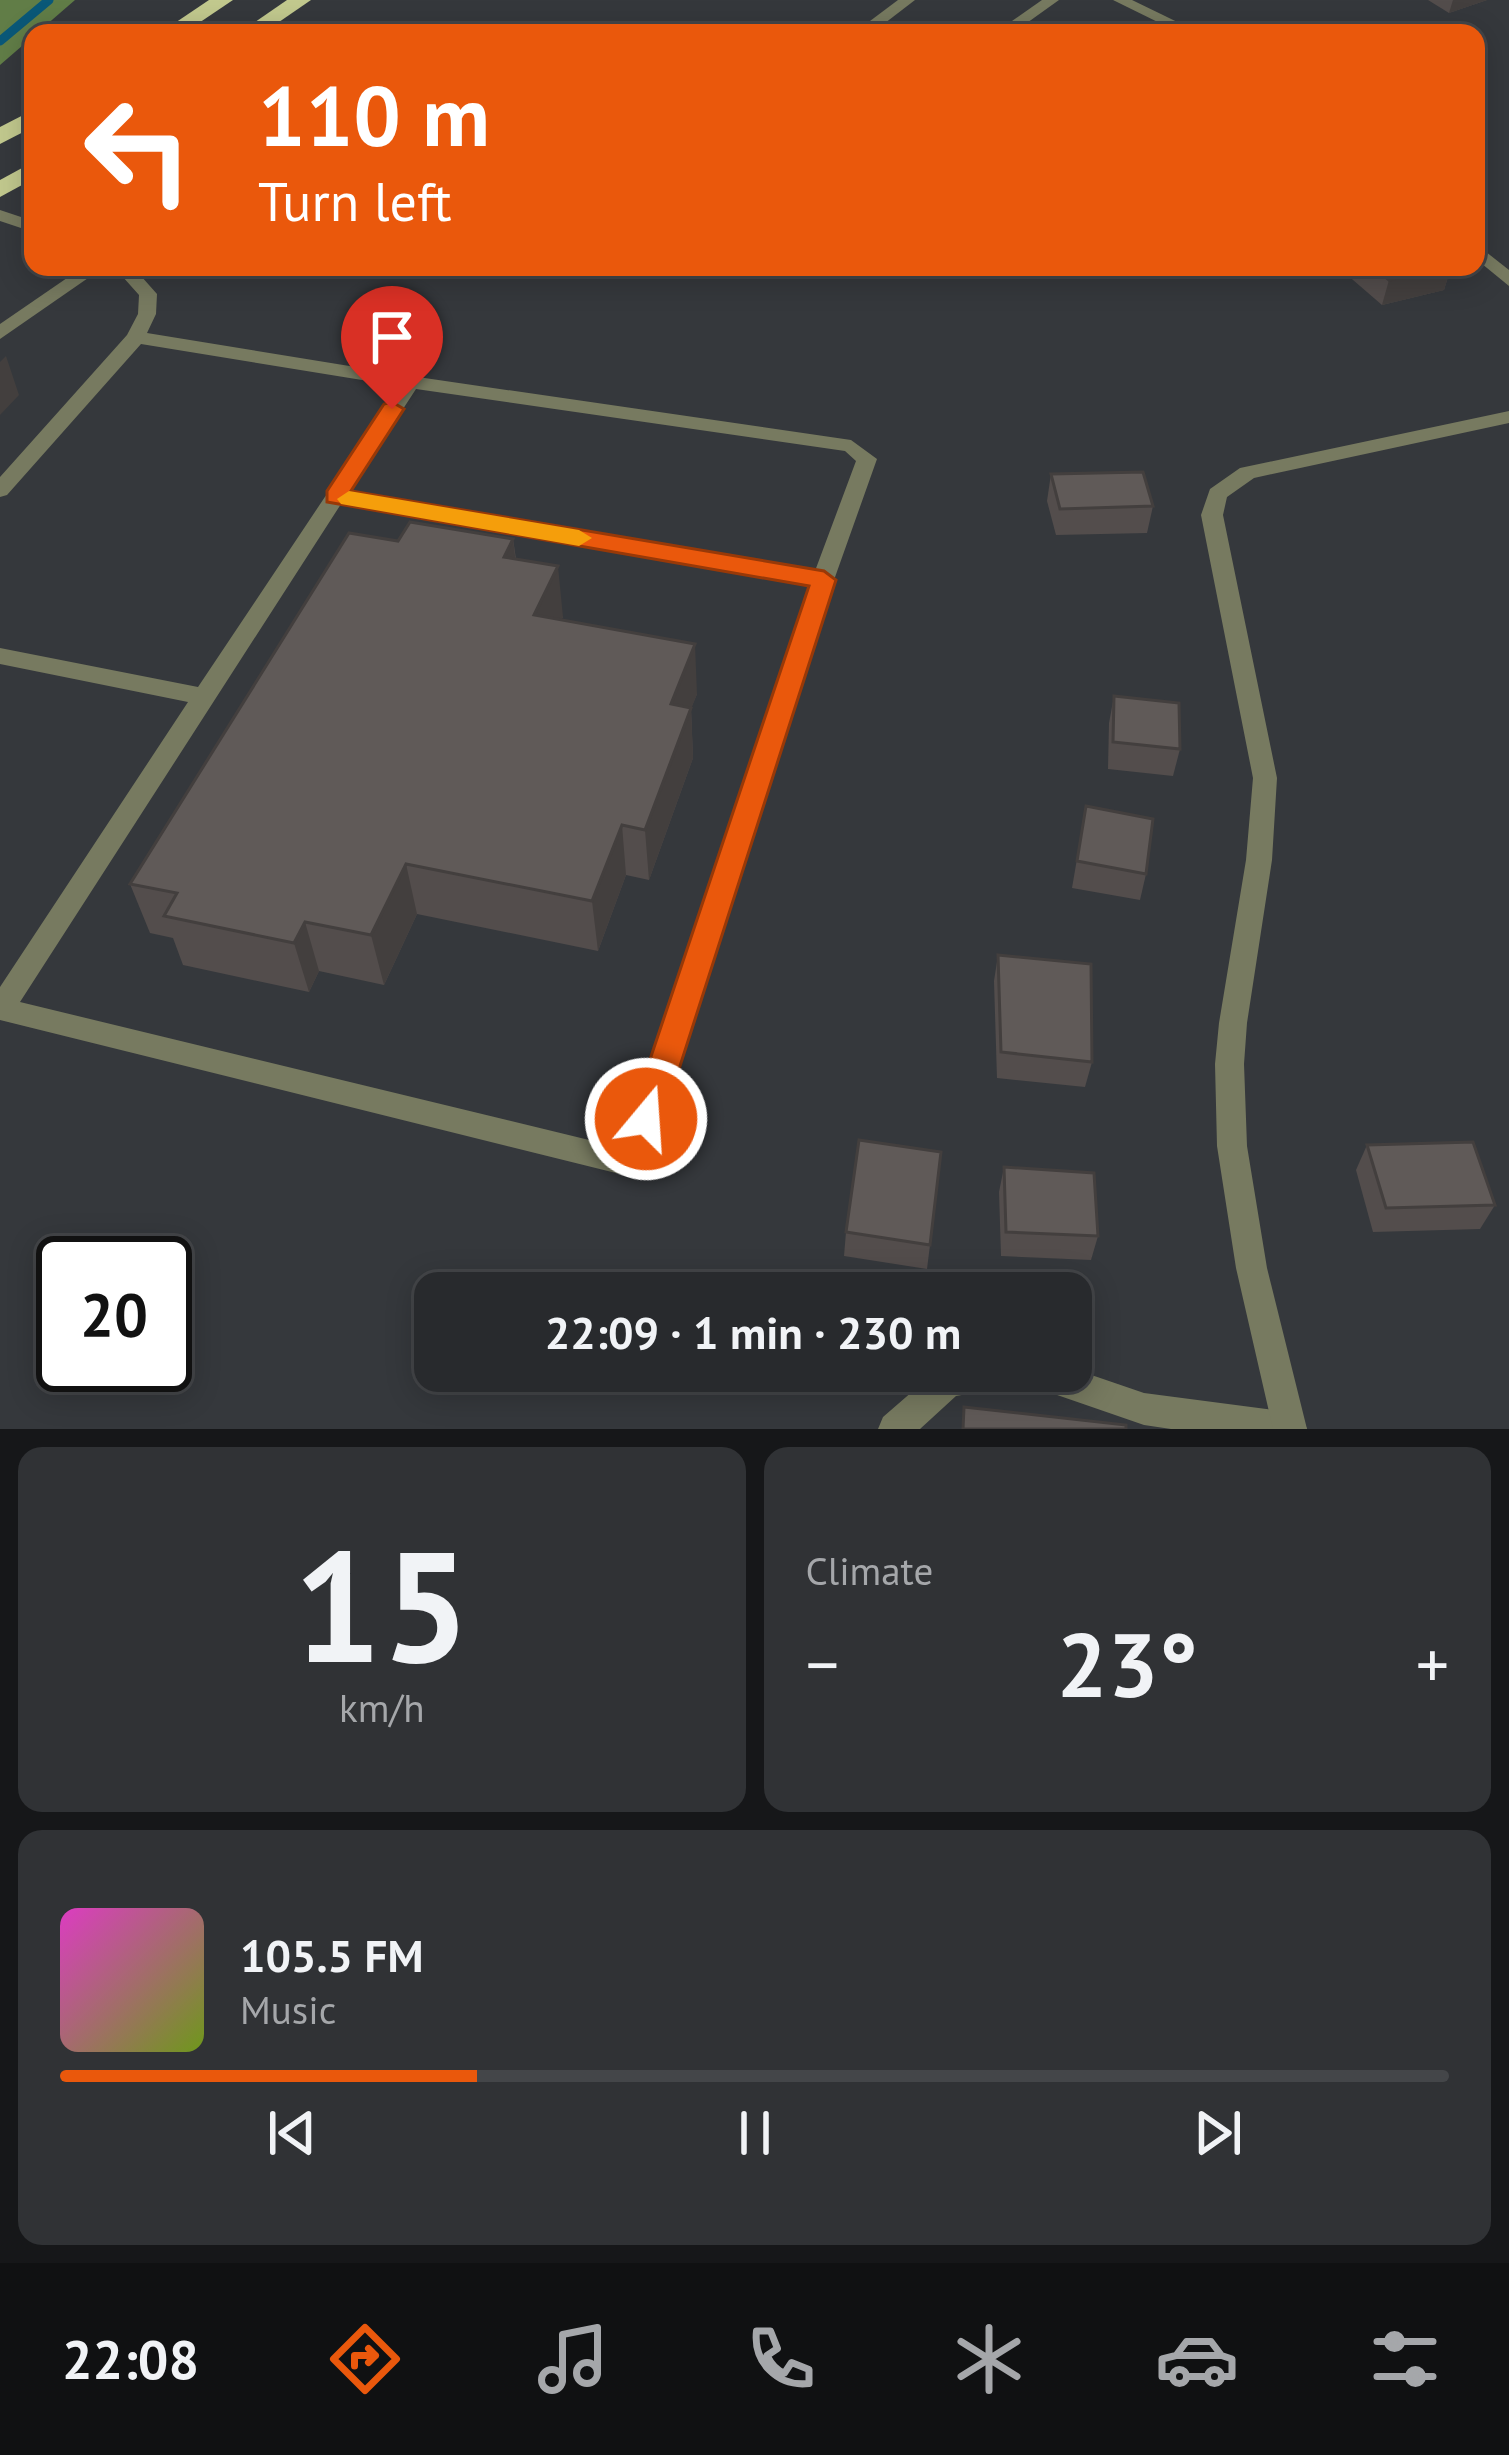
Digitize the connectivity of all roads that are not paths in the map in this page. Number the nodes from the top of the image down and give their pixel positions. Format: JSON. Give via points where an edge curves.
{"nodes":[{"id":1,"x":224,"y":0,"type":"edge"},
{"id":2,"x":301,"y":0,"type":"edge"},
{"id":3,"x":908,"y":0,"type":"edge"},
{"id":4,"x":1052,"y":0,"type":"edge"},
{"id":5,"x":1120,"y":0,"type":"edge"},
{"id":6,"x":185,"y":24,"type":"edge"},
{"id":7,"x":263,"y":24,"type":"edge"},
{"id":8,"x":875,"y":24,"type":"edge"},
{"id":9,"x":1017,"y":24,"type":"edge"},
{"id":10,"x":1172,"y":24,"type":"edge"},
{"id":11,"x":1485,"y":258,"type":"edge"},
{"id":12,"x":82,"y":276,"type":"edge"},
{"id":13,"x":131,"y":276,"type":"edge"},
{"id":14,"x":1509,"y":280,"type":"edge"},
{"id":15,"x":0,"y":313,"type":"edge"},
{"id":16,"x":21,"y":318,"type":"junction"},
{"id":17,"x":0,"y":333,"type":"edge"},
{"id":18,"x":136,"y":338,"type":"junction"},
{"id":19,"x":411,"y":382,"type":"junction"},
{"id":20,"x":1509,"y":417,"type":"edge"},
{"id":21,"x":0,"y":490,"type":"edge"},
{"id":22,"x":335,"y":496,"type":"junction"},
{"id":23,"x":824,"y":580,"type":"junction"},
{"id":24,"x":0,"y":656,"type":"edge"},
{"id":25,"x":205,"y":697,"type":"junction"},
{"id":26,"x":0,"y":1009,"type":"edge"},
{"id":27,"x":1092,"y":1391,"type":"edge"},
{"id":28,"x":937,"y":1392,"type":"edge"},
{"id":29,"x":895,"y":1429,"type":"edge"},
{"id":30,"x":1290,"y":1429,"type":"edge"}],
"edges":[{"from":1,"to":6,"type":"highway"},
{"from":2,"to":7,"type":"highway"},
{"from":3,"to":8,"type":"street"},
{"from":4,"to":9,"type":"street"},
{"from":5,"to":10,"type":"street"},
{"from":11,"to":14,"type":"street"},
{"from":12,"to":16,"type":"street"},
{"from":13,"to":18,"type":"street","via":[[148,294]]},
{"from":15,"to":16,"type":"street"},
{"from":16,"to":17,"type":"street"},
{"from":18,"to":19,"type":"street"},
{"from":18,"to":21,"type":"street"},
{"from":19,"to":22,"type":"street"},
{"from":19,"to":23,"type":"street","via":[[851,446],[867,459]]},
{"from":20,"to":30,"type":"street","via":[[1247,473],[1216,494],[1212,515],[1265,778],[1229,1106],[1252,1270]]},
{"from":22,"to":23,"type":"street"},
{"from":22,"to":25,"type":"street"},
{"from":23,"to":26,"type":"street","via":[[632,1164]]},
{"from":24,"to":25,"type":"street"},
{"from":25,"to":26,"type":"street"},
{"from":27,"to":30,"type":"street","via":[[1144,1409]]},
{"from":28,"to":29,"type":"street"}]}
